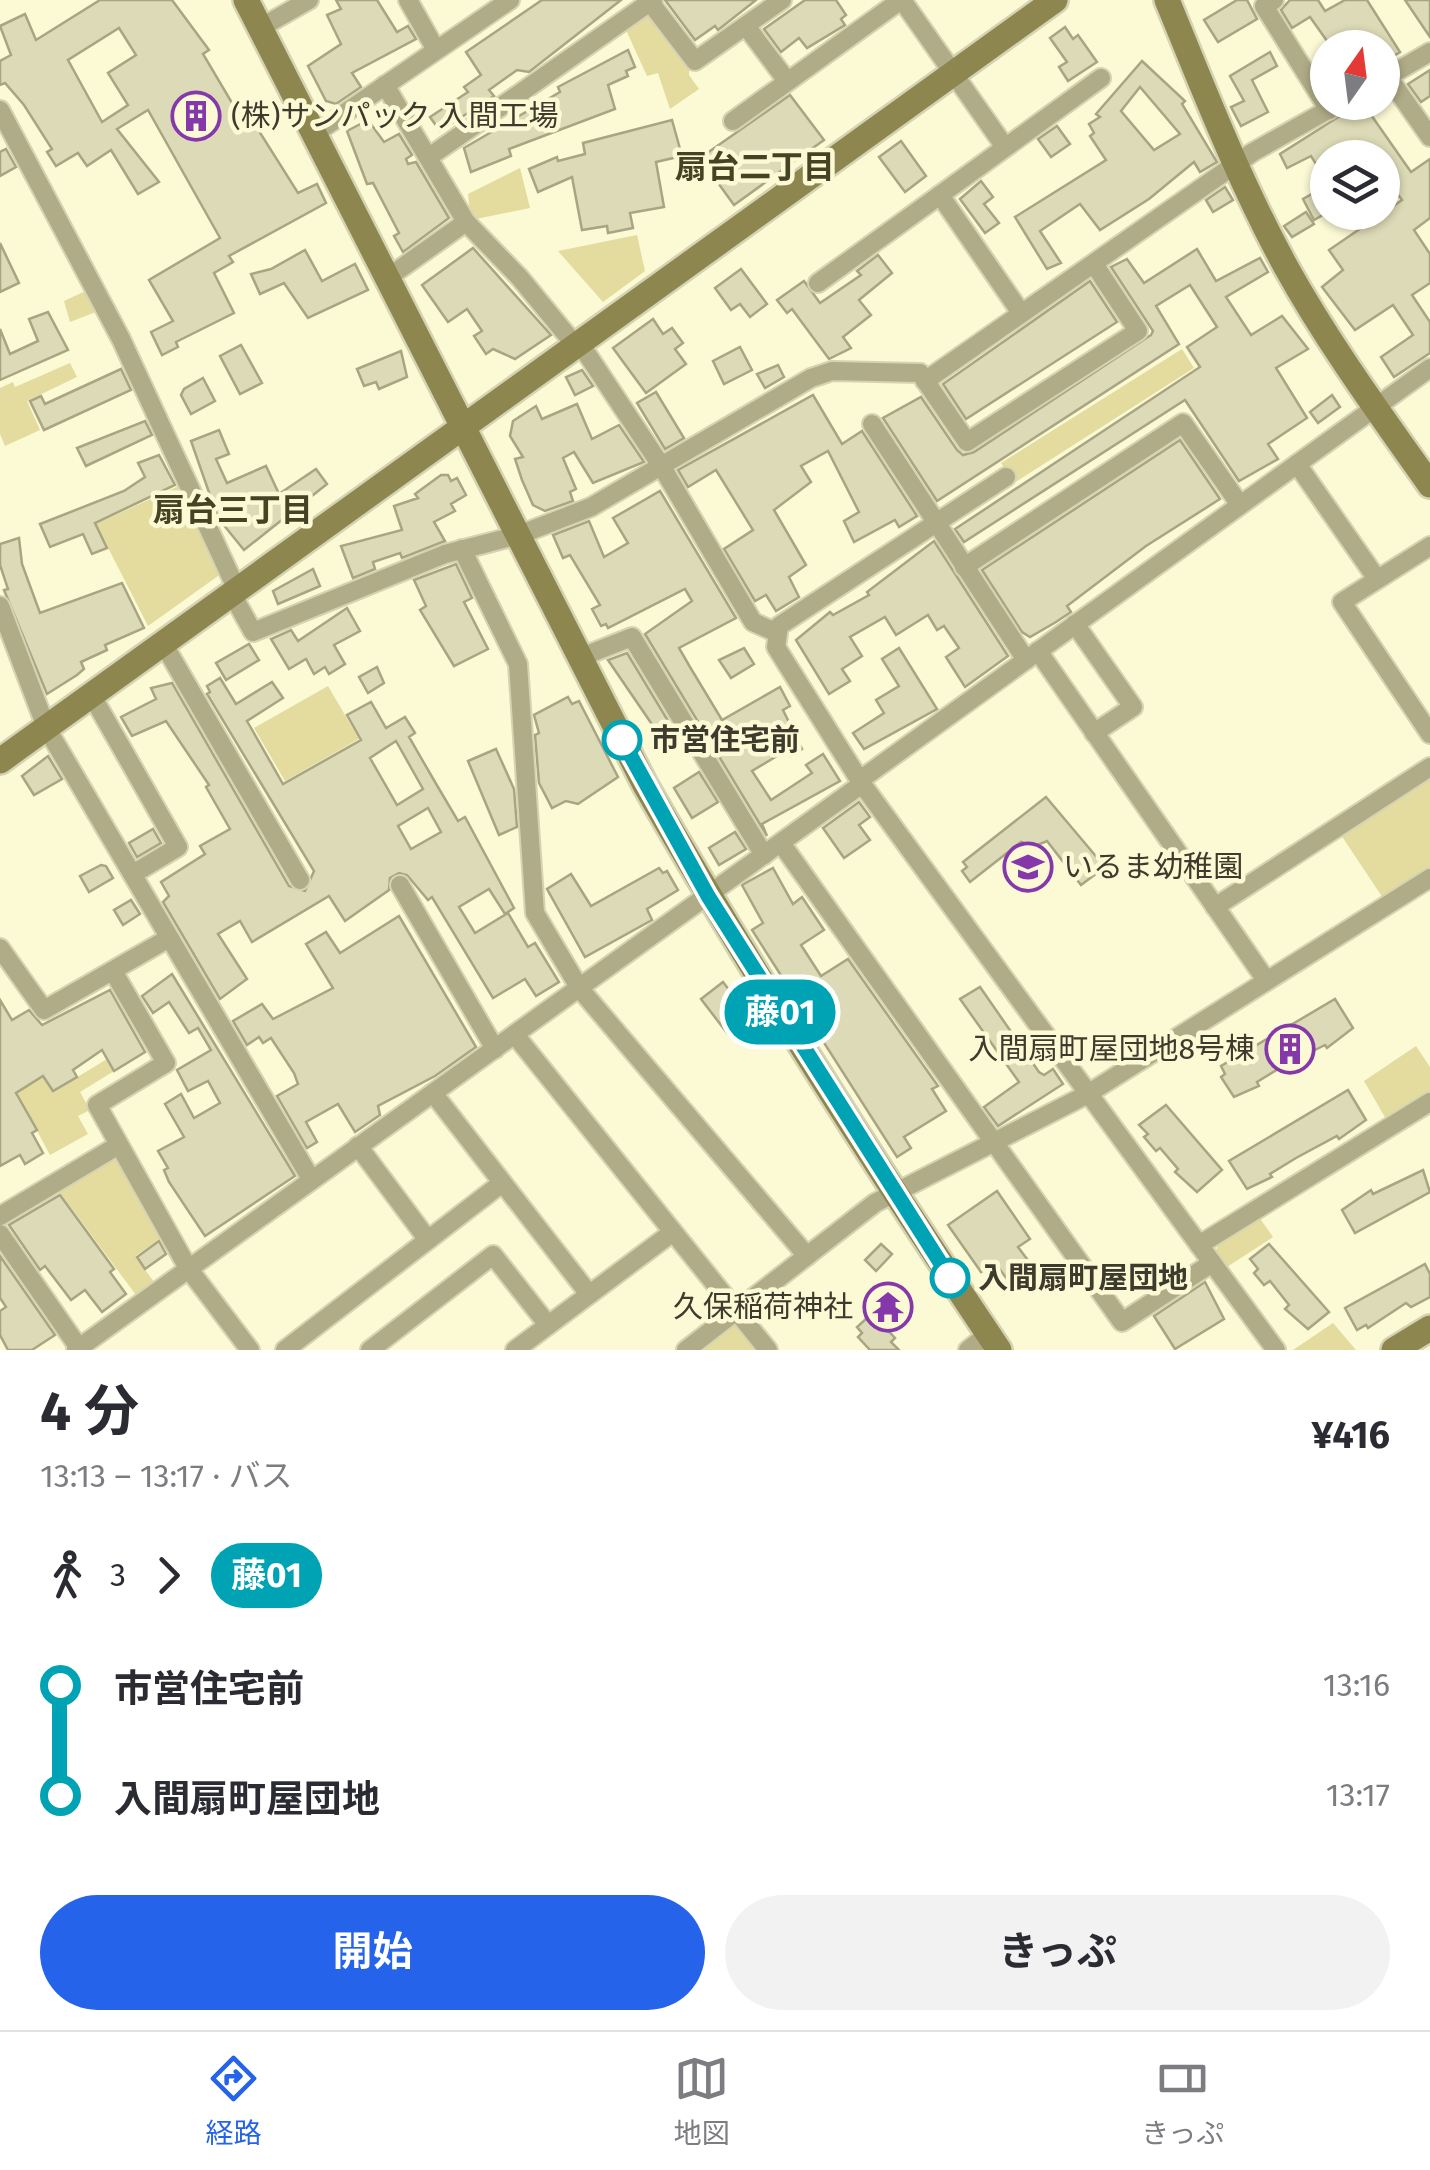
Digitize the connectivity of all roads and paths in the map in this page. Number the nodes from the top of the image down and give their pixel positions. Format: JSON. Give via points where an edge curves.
{"nodes":[{"id":1,"x":246,"y":0,"type":"edge"},
{"id":2,"x":309,"y":0,"type":"edge"},
{"id":3,"x":408,"y":0,"type":"edge"},
{"id":4,"x":510,"y":0,"type":"edge"},
{"id":5,"x":782,"y":0,"type":"edge"},
{"id":6,"x":901,"y":0,"type":"edge"},
{"id":7,"x":1054,"y":0,"type":"edge"},
{"id":8,"x":1166,"y":0,"type":"edge"},
{"id":9,"x":1274,"y":0,"type":"edge"},
{"id":10,"x":651,"y":1,"type":"edge"},
{"id":11,"x":746,"y":26,"type":"junction"},
{"id":12,"x":260,"y":28,"type":"junction"},
{"id":13,"x":436,"y":50,"type":"junction"},
{"id":14,"x":1430,"y":52,"type":"edge"},
{"id":15,"x":1400,"y":69,"type":"edge"},
{"id":16,"x":1310,"y":70,"type":"edge"},
{"id":17,"x":954,"y":74,"type":"junction"},
{"id":18,"x":1101,"y":78,"type":"dead end"},
{"id":19,"x":786,"y":81,"type":"junction"},
{"id":20,"x":385,"y":86,"type":"junction"},
{"id":21,"x":1400,"y":98,"type":"edge"},
{"id":22,"x":0,"y":110,"type":"edge"},
{"id":23,"x":1312,"y":120,"type":"edge"},
{"id":24,"x":733,"y":121,"type":"dead end"},
{"id":25,"x":314,"y":134,"type":"junction"},
{"id":26,"x":1430,"y":137,"type":"edge"},
{"id":27,"x":1005,"y":147,"type":"junction"},
{"id":28,"x":428,"y":157,"type":"junction"},
{"id":29,"x":1236,"y":164,"type":"junction"},
{"id":30,"x":940,"y":195,"type":"junction"},
{"id":31,"x":466,"y":222,"type":"junction"},
{"id":32,"x":1094,"y":264,"type":"junction"},
{"id":33,"x":390,"y":276,"type":"junction"},
{"id":34,"x":818,"y":283,"type":"dead end"},
{"id":35,"x":1021,"y":312,"type":"junction"},
{"id":36,"x":577,"y":344,"type":"junction"},
{"id":37,"x":1430,"y":368,"type":"edge"},
{"id":38,"x":925,"y":380,"type":"junction"},
{"id":39,"x":1375,"y":408,"type":"junction"},
{"id":40,"x":872,"y":424,"type":"dead end"},
{"id":41,"x":464,"y":426,"type":"junction"},
{"id":42,"x":1297,"y":464,"type":"junction"},
{"id":43,"x":662,"y":467,"type":"junction"},
{"id":44,"x":1006,"y":477,"type":"dead end"},
{"id":45,"x":1430,"y":485,"type":"edge"},
{"id":46,"x":1240,"y":505,"type":"junction"},
{"id":47,"x":938,"y":523,"type":"junction"},
{"id":48,"x":519,"y":535,"type":"junction"},
{"id":49,"x":1430,"y":546,"type":"edge"},
{"id":50,"x":462,"y":549,"type":"junction"},
{"id":51,"x":964,"y":567,"type":"junction"},
{"id":52,"x":1377,"y":579,"type":"junction"},
{"id":53,"x":234,"y":592,"type":"junction"},
{"id":54,"x":0,"y":606,"type":"edge"},
{"id":55,"x":1075,"y":624,"type":"junction"},
{"id":56,"x":775,"y":632,"type":"junction"},
{"id":57,"x":163,"y":643,"type":"junction"},
{"id":58,"x":1032,"y":655,"type":"junction"},
{"id":59,"x":580,"y":658,"type":"junction"},
{"id":60,"x":91,"y":694,"type":"junction"},
{"id":61,"x":46,"y":727,"type":"junction"},
{"id":62,"x":1094,"y":733,"type":"junction"},
{"id":63,"x":1430,"y":734,"type":"edge"},
{"id":64,"x":0,"y":761,"type":"edge"},
{"id":65,"x":1430,"y":767,"type":"edge"},
{"id":66,"x":861,"y":782,"type":"junction"},
{"id":67,"x":781,"y":843,"type":"junction"},
{"id":68,"x":764,"y":855,"type":"junction"},
{"id":69,"x":134,"y":874,"type":"junction"},
{"id":70,"x":1430,"y":878,"type":"edge"},
{"id":71,"x":300,"y":880,"type":"dead end"},
{"id":72,"x":400,"y":885,"type":"dead end"},
{"id":73,"x":708,"y":896,"type":"junction"},
{"id":74,"x":1215,"y":907,"type":"junction"},
{"id":75,"x":169,"y":938,"type":"junction"},
{"id":76,"x":0,"y":948,"type":"edge"},
{"id":77,"x":113,"y":970,"type":"junction"},
{"id":78,"x":1266,"y":980,"type":"junction"},
{"id":79,"x":580,"y":989,"type":"junction"},
{"id":80,"x":515,"y":1035,"type":"junction"},
{"id":81,"x":495,"y":1049,"type":"junction"},
{"id":82,"x":432,"y":1093,"type":"junction"},
{"id":83,"x":1086,"y":1095,"type":"junction"},
{"id":84,"x":1430,"y":1102,"type":"edge"},
{"id":85,"x":992,"y":1143,"type":"junction"},
{"id":86,"x":118,"y":1146,"type":"junction"},
{"id":87,"x":358,"y":1146,"type":"junction"},
{"id":88,"x":310,"y":1179,"type":"junction"},
{"id":89,"x":502,"y":1183,"type":"junction"},
{"id":90,"x":893,"y":1194,"type":"junction"},
{"id":91,"x":0,"y":1216,"type":"edge"},
{"id":92,"x":672,"y":1232,"type":"junction"},
{"id":93,"x":0,"y":1234,"type":"edge"},
{"id":94,"x":428,"y":1240,"type":"junction"},
{"id":95,"x":1199,"y":1245,"type":"junction"},
{"id":96,"x":807,"y":1256,"type":"junction"},
{"id":97,"x":1212,"y":1263,"type":"junction"},
{"id":98,"x":188,"y":1268,"type":"junction"},
{"id":99,"x":589,"y":1294,"type":"junction"},
{"id":100,"x":737,"y":1312,"type":"junction"},
{"id":101,"x":548,"y":1325,"type":"junction"},
{"id":102,"x":1430,"y":1328,"type":"edge"},
{"id":103,"x":985,"y":1345,"type":"edge"},
{"id":104,"x":81,"y":1348,"type":"edge"},
{"id":105,"x":250,"y":1350,"type":"edge"},
{"id":106,"x":285,"y":1350,"type":"edge"},
{"id":107,"x":370,"y":1350,"type":"edge"},
{"id":108,"x":514,"y":1350,"type":"edge"},
{"id":109,"x":686,"y":1350,"type":"edge"},
{"id":110,"x":768,"y":1350,"type":"edge"},
{"id":111,"x":1276,"y":1350,"type":"edge"},
{"id":112,"x":1394,"y":1350,"type":"edge"}],
"edges":[{"from":1,"to":12,"type":"street"},
{"from":2,"to":12,"type":"street"},
{"from":3,"to":13,"type":"street"},
{"from":4,"to":13,"type":"street"},
{"from":5,"to":11,"type":"street"},
{"from":6,"to":17,"type":"street"},
{"from":6,"to":19,"type":"street"},
{"from":7,"to":17,"type":"street"},
{"from":8,"to":29,"type":"street"},
{"from":9,"to":16,"type":"street","via":[[1264,6]]},
{"from":10,"to":11,"type":"street","via":[[695,61]]},
{"from":10,"to":28,"type":"street"},
{"from":11,"to":19,"type":"street"},
{"from":12,"to":25,"type":"street"},
{"from":13,"to":20,"type":"street"},
{"from":14,"to":15,"type":"street"},
{"from":17,"to":27,"type":"street"},
{"from":17,"to":36,"type":"street"},
{"from":18,"to":27,"type":"street"},
{"from":19,"to":24,"type":"street"},
{"from":20,"to":25,"type":"street"},
{"from":20,"to":28,"type":"street"},
{"from":21,"to":26,"type":"street"},
{"from":22,"to":53,"type":"street","via":[[121,338]]},
{"from":23,"to":29,"type":"street"},
{"from":25,"to":33,"type":"street"},
{"from":27,"to":30,"type":"street"},
{"from":28,"to":31,"type":"street"},
{"from":29,"to":32,"type":"street"},
{"from":29,"to":39,"type":"street","via":[[1305,300]]},
{"from":30,"to":34,"type":"street"},
{"from":30,"to":35,"type":"street"},
{"from":31,"to":33,"type":"street"},
{"from":31,"to":36,"type":"street"},
{"from":32,"to":35,"type":"street"},
{"from":32,"to":38,"type":"street","via":[[1138,331],[968,442]]},
{"from":33,"to":41,"type":"street"},
{"from":35,"to":38,"type":"street"},
{"from":36,"to":41,"type":"street"},
{"from":36,"to":43,"type":"street"},
{"from":37,"to":39,"type":"street"},
{"from":38,"to":43,"type":"street","via":[[920,373],[832,371]]},
{"from":39,"to":42,"type":"street"},
{"from":39,"to":45,"type":"street"},
{"from":40,"to":47,"type":"street"},
{"from":41,"to":48,"type":"street"},
{"from":41,"to":53,"type":"street"},
{"from":42,"to":46,"type":"street"},
{"from":42,"to":52,"type":"street"},
{"from":43,"to":48,"type":"street","via":[[591,507]]},
{"from":43,"to":56,"type":"street","via":[[753,622]]},
{"from":44,"to":47,"type":"street"},
{"from":46,"to":51,"type":"street","via":[[1183,423]]},
{"from":46,"to":55,"type":"street"},
{"from":47,"to":51,"type":"street"},
{"from":47,"to":56,"type":"street"},
{"from":48,"to":50,"type":"street"},
{"from":48,"to":59,"type":"street"},
{"from":49,"to":52,"type":"street"},
{"from":50,"to":53,"type":"street","via":[[253,632]]},
{"from":50,"to":79,"type":"street","via":[[518,664],[535,913]]},
{"from":51,"to":58,"type":"street"},
{"from":52,"to":63,"type":"street","via":[[1342,602]]},
{"from":53,"to":57,"type":"street"},
{"from":54,"to":61,"type":"street"},
{"from":55,"to":58,"type":"street"},
{"from":55,"to":62,"type":"street","via":[[1133,707]]},
{"from":56,"to":66,"type":"street","via":[[784,662]]},
{"from":57,"to":60,"type":"street"},
{"from":57,"to":71,"type":"street"},
{"from":58,"to":62,"type":"street"},
{"from":58,"to":66,"type":"street"},
{"from":59,"to":68,"type":"street","via":[[632,637]]},
{"from":59,"to":73,"type":"street"},
{"from":60,"to":61,"type":"street"},
{"from":60,"to":69,"type":"street","via":[[178,848]]},
{"from":61,"to":64,"type":"street"},
{"from":61,"to":69,"type":"street"},
{"from":62,"to":74,"type":"street"},
{"from":65,"to":74,"type":"street"},
{"from":66,"to":67,"type":"street"},
{"from":66,"to":83,"type":"street"},
{"from":67,"to":68,"type":"street"},
{"from":67,"to":85,"type":"street"},
{"from":68,"to":73,"type":"street"},
{"from":69,"to":75,"type":"street"},
{"from":70,"to":78,"type":"street"},
{"from":72,"to":81,"type":"street"},
{"from":73,"to":79,"type":"street"},
{"from":73,"to":90,"type":"street"},
{"from":74,"to":78,"type":"street"},
{"from":75,"to":77,"type":"street"},
{"from":75,"to":88,"type":"street"},
{"from":76,"to":77,"type":"street","via":[[44,1010]]},
{"from":77,"to":86,"type":"street","via":[[166,1063],[97,1105]]},
{"from":78,"to":83,"type":"street"},
{"from":79,"to":80,"type":"street"},
{"from":79,"to":96,"type":"street"},
{"from":80,"to":81,"type":"street"},
{"from":80,"to":92,"type":"street"},
{"from":81,"to":82,"type":"street"},
{"from":82,"to":87,"type":"street"},
{"from":82,"to":89,"type":"street"},
{"from":83,"to":85,"type":"street"},
{"from":83,"to":95,"type":"street"},
{"from":84,"to":95,"type":"street"},
{"from":85,"to":90,"type":"street"},
{"from":85,"to":97,"type":"street","via":[[1122,1322]]},
{"from":86,"to":91,"type":"street"},
{"from":86,"to":98,"type":"street"},
{"from":87,"to":88,"type":"street"},
{"from":87,"to":94,"type":"street"},
{"from":88,"to":98,"type":"street"},
{"from":89,"to":94,"type":"street"},
{"from":89,"to":99,"type":"street"},
{"from":90,"to":96,"type":"street"},
{"from":90,"to":103,"type":"street"},
{"from":92,"to":99,"type":"street"},
{"from":92,"to":100,"type":"street"},
{"from":93,"to":104,"type":"street"},
{"from":94,"to":106,"type":"street"},
{"from":95,"to":97,"type":"street"},
{"from":96,"to":100,"type":"street"},
{"from":97,"to":111,"type":"street"},
{"from":98,"to":104,"type":"street"},
{"from":98,"to":105,"type":"street"},
{"from":99,"to":101,"type":"street"},
{"from":100,"to":109,"type":"street"},
{"from":100,"to":110,"type":"street"},
{"from":101,"to":107,"type":"street","via":[[493,1255]]},
{"from":101,"to":108,"type":"street"},
{"from":102,"to":112,"type":"street"}]}
